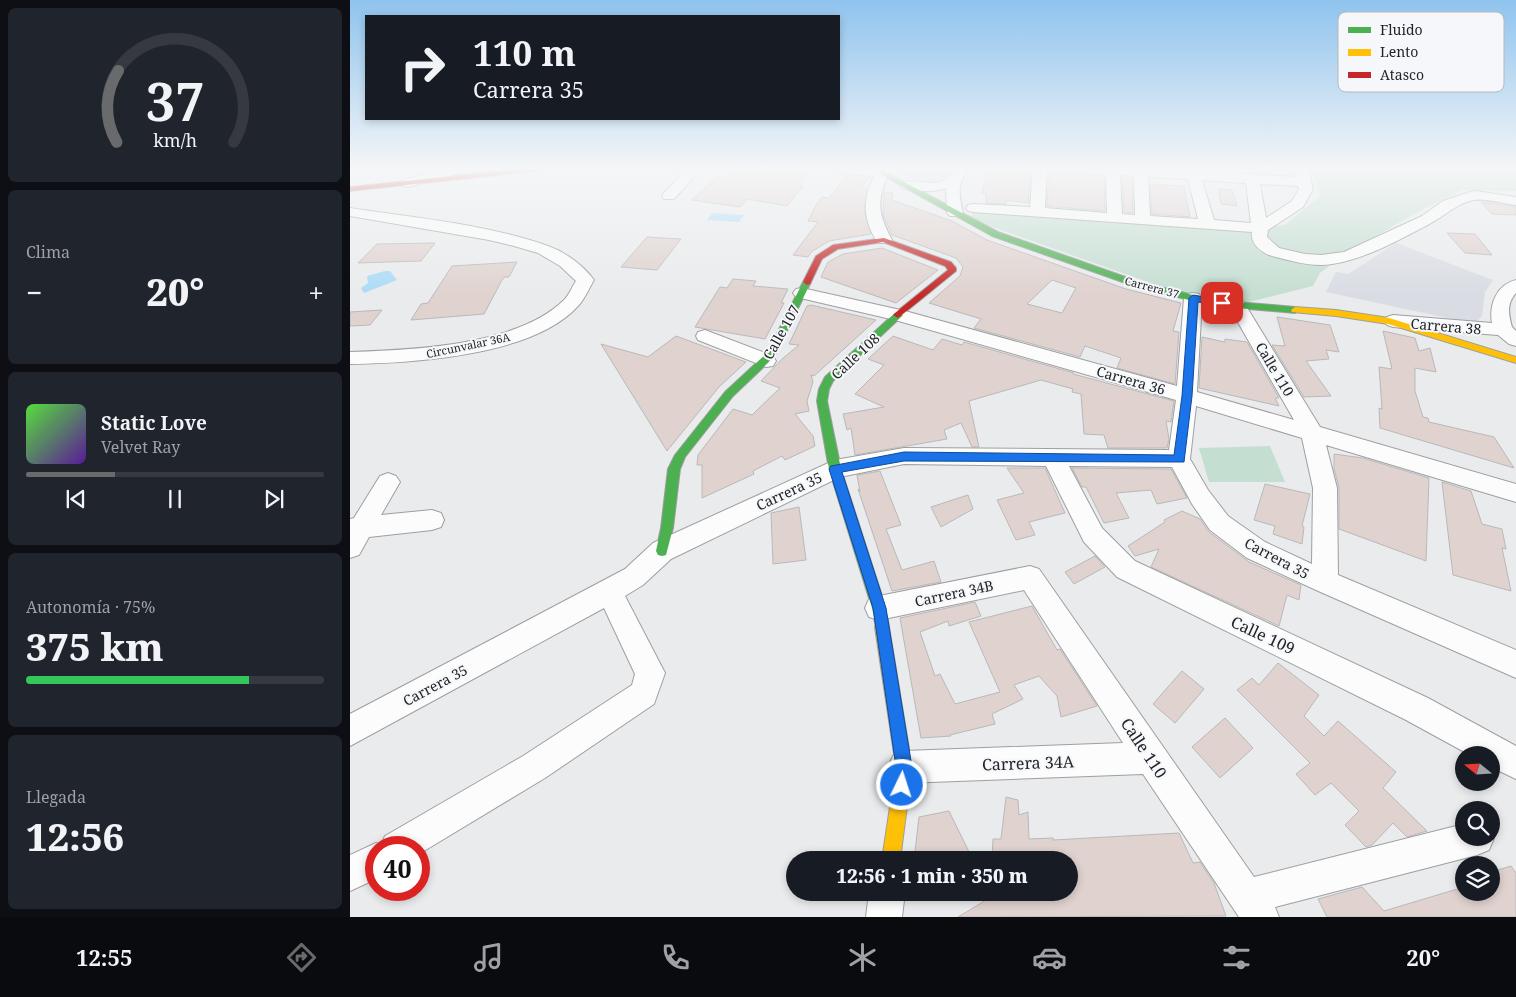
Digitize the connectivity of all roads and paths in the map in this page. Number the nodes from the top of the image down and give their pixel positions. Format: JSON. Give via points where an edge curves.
{"nodes":[{"id":1,"x":871,"y":211,"type":"edge"},
{"id":2,"x":951,"y":211,"type":"edge"},
{"id":3,"x":1018,"y":211,"type":"edge"},
{"id":4,"x":1115,"y":211,"type":"edge"},
{"id":5,"x":1143,"y":211,"type":"edge"},
{"id":6,"x":1204,"y":211,"type":"edge"},
{"id":7,"x":1257,"y":211,"type":"edge"},
{"id":8,"x":1287,"y":211,"type":"edge"},
{"id":9,"x":1438,"y":211,"type":"edge"},
{"id":10,"x":350,"y":212,"type":"edge"},
{"id":11,"x":1037,"y":212,"type":"joint"},
{"id":12,"x":955,"y":213,"type":"joint"},
{"id":13,"x":1115,"y":217,"type":"junction"},
{"id":14,"x":1143,"y":219,"type":"junction"},
{"id":15,"x":1207,"y":224,"type":"junction"},
{"id":16,"x":1260,"y":228,"type":"junction"},
{"id":17,"x":884,"y":240,"type":"junction"},
{"id":18,"x":1516,"y":285,"type":"edge"},
{"id":19,"x":802,"y":293,"type":"junction"},
{"id":20,"x":1193,"y":298,"type":"junction"},
{"id":21,"x":1237,"y":305,"type":"junction"},
{"id":22,"x":899,"y":315,"type":"junction"},
{"id":23,"x":1389,"y":320,"type":"junction"},
{"id":24,"x":1510,"y":335,"type":"edge"},
{"id":25,"x":705,"y":336,"type":"dead end"},
{"id":26,"x":350,"y":358,"type":"edge"},
{"id":27,"x":1516,"y":360,"type":"edge"},
{"id":28,"x":766,"y":361,"type":"junction"},
{"id":29,"x":1187,"y":396,"type":"junction"},
{"id":30,"x":1312,"y":432,"type":"junction"},
{"id":31,"x":1054,"y":459,"type":"junction"},
{"id":32,"x":1180,"y":459,"type":"junction"},
{"id":33,"x":835,"y":469,"type":"junction"},
{"id":34,"x":388,"y":482,"type":"dead end"},
{"id":35,"x":1516,"y":493,"type":"edge"},
{"id":36,"x":432,"y":520,"type":"dead end"},
{"id":37,"x":354,"y":534,"type":"edge"},
{"id":38,"x":662,"y":551,"type":"junction"},
{"id":39,"x":1030,"y":577,"type":"joint"},
{"id":40,"x":1325,"y":582,"type":"junction"},
{"id":41,"x":610,"y":591,"type":"junction"},
{"id":42,"x":879,"y":608,"type":"junction"},
{"id":43,"x":1516,"y":664,"type":"edge"},
{"id":44,"x":350,"y":731,"type":"edge"},
{"id":45,"x":1151,"y":758,"type":"junction"},
{"id":46,"x":1516,"y":764,"type":"edge"},
{"id":47,"x":904,"y":767,"type":"junction"},
{"id":48,"x":417,"y":836,"type":"edge"},
{"id":49,"x":1455,"y":845,"type":"edge"},
{"id":50,"x":892,"y":851,"type":"edge"},
{"id":51,"x":365,"y":866,"type":"edge"},
{"id":52,"x":350,"y":872,"type":"edge"},
{"id":53,"x":886,"y":901,"type":"edge"},
{"id":54,"x":1254,"y":906,"type":"edge"},
{"id":55,"x":884,"y":917,"type":"edge"}],
"edges":[{"from":1,"to":17,"type":"street"},
{"from":2,"to":12,"type":"street","name":"Carrera 37"},
{"from":3,"to":11,"type":"street"},
{"from":4,"to":13,"type":"street"},
{"from":5,"to":14,"type":"street"},
{"from":6,"to":15,"type":"street"},
{"from":7,"to":16,"type":"street"},
{"from":8,"to":16,"type":"street"},
{"from":9,"to":16,"type":"street","via":[[1348,257],[1321,260],[1291,257],[1273,251],[1262,243]]},
{"from":10,"to":26,"type":"street","name":"Circunvalar 36A","via":[[520,243],[544,250],[566,262],[585,280],[581,293],[563,313],[507,338],[438,353]]},
{"from":11,"to":13,"type":"street"},
{"from":12,"to":20,"type":"street","name":"Carrera 37","via":[[1032,249],[1134,283]]},
{"from":13,"to":14,"type":"street"},
{"from":14,"to":15,"type":"street"},
{"from":15,"to":16,"type":"street"},
{"from":17,"to":19,"type":"street","name":"Calle 107","via":[[836,247],[828,252],[819,258]]},
{"from":17,"to":22,"type":"street","name":"Calle 108","via":[[952,268]]},
{"from":18,"to":24,"type":"street","name":"Carrera 38","via":[[1500,299],[1498,312]]},
{"from":19,"to":22,"type":"street","name":"Carrera 36"},
{"from":19,"to":28,"type":"street","name":"Calle 107"},
{"from":20,"to":21,"type":"street","name":"Carrera 37"},
{"from":20,"to":29,"type":"street"},
{"from":21,"to":23,"type":"street","name":"Carrera 37"},
{"from":21,"to":30,"type":"street","name":"Calle 110"},
{"from":22,"to":29,"type":"street","name":"Carrera 36"},
{"from":22,"to":33,"type":"street","name":"Calle 108","via":[[829,379],[824,389],[822,401]]},
{"from":23,"to":24,"type":"street","name":"Carrera 38"},
{"from":23,"to":27,"type":"street","name":"Carrera 37"},
{"from":25,"to":28,"type":"street"},
{"from":28,"to":38,"type":"street","name":"Calle 107","via":[[728,394],[674,469]]},
{"from":29,"to":30,"type":"street","name":"Carrera 36"},
{"from":29,"to":32,"type":"street"},
{"from":30,"to":35,"type":"street","name":"Carrera 36"},
{"from":30,"to":40,"type":"street","name":"Calle 110","via":[[1325,488]]},
{"from":31,"to":32,"type":"street","name":"Carrera 35"},
{"from":31,"to":33,"type":"street","name":"Carrera 35","via":[[904,456]]},
{"from":31,"to":46,"type":"street","name":"Calle 109","via":[[1093,535],[1126,569],[1418,709]]},
{"from":32,"to":40,"type":"street","name":"Carrera 35","via":[[1200,497],[1219,523],[1256,550]]},
{"from":33,"to":38,"type":"street","name":"Carrera 35"},
{"from":33,"to":42,"type":"street","name":"Calle 108"},
{"from":34,"to":37,"type":"street"},
{"from":36,"to":37,"type":"street"},
{"from":38,"to":41,"type":"street","name":"Carrera 35","via":[[634,577]]},
{"from":39,"to":42,"type":"street","name":"Carrera 34B"},
{"from":39,"to":45,"type":"street","name":"Calle 110"},
{"from":40,"to":43,"type":"street","name":"Carrera 35"},
{"from":41,"to":44,"type":"street","name":"Carrera 35"},
{"from":41,"to":48,"type":"street","via":[[650,673],[644,694],[534,767]]},
{"from":42,"to":47,"type":"street","name":"Calle 108"},
{"from":45,"to":47,"type":"street","name":"Carrera 34A"},
{"from":45,"to":54,"type":"street","name":"Calle 110"},
{"from":47,"to":50,"type":"street","name":"Calle 108"},
{"from":49,"to":54,"type":"street"},
{"from":51,"to":52,"type":"street"},
{"from":53,"to":55,"type":"street"}]}
